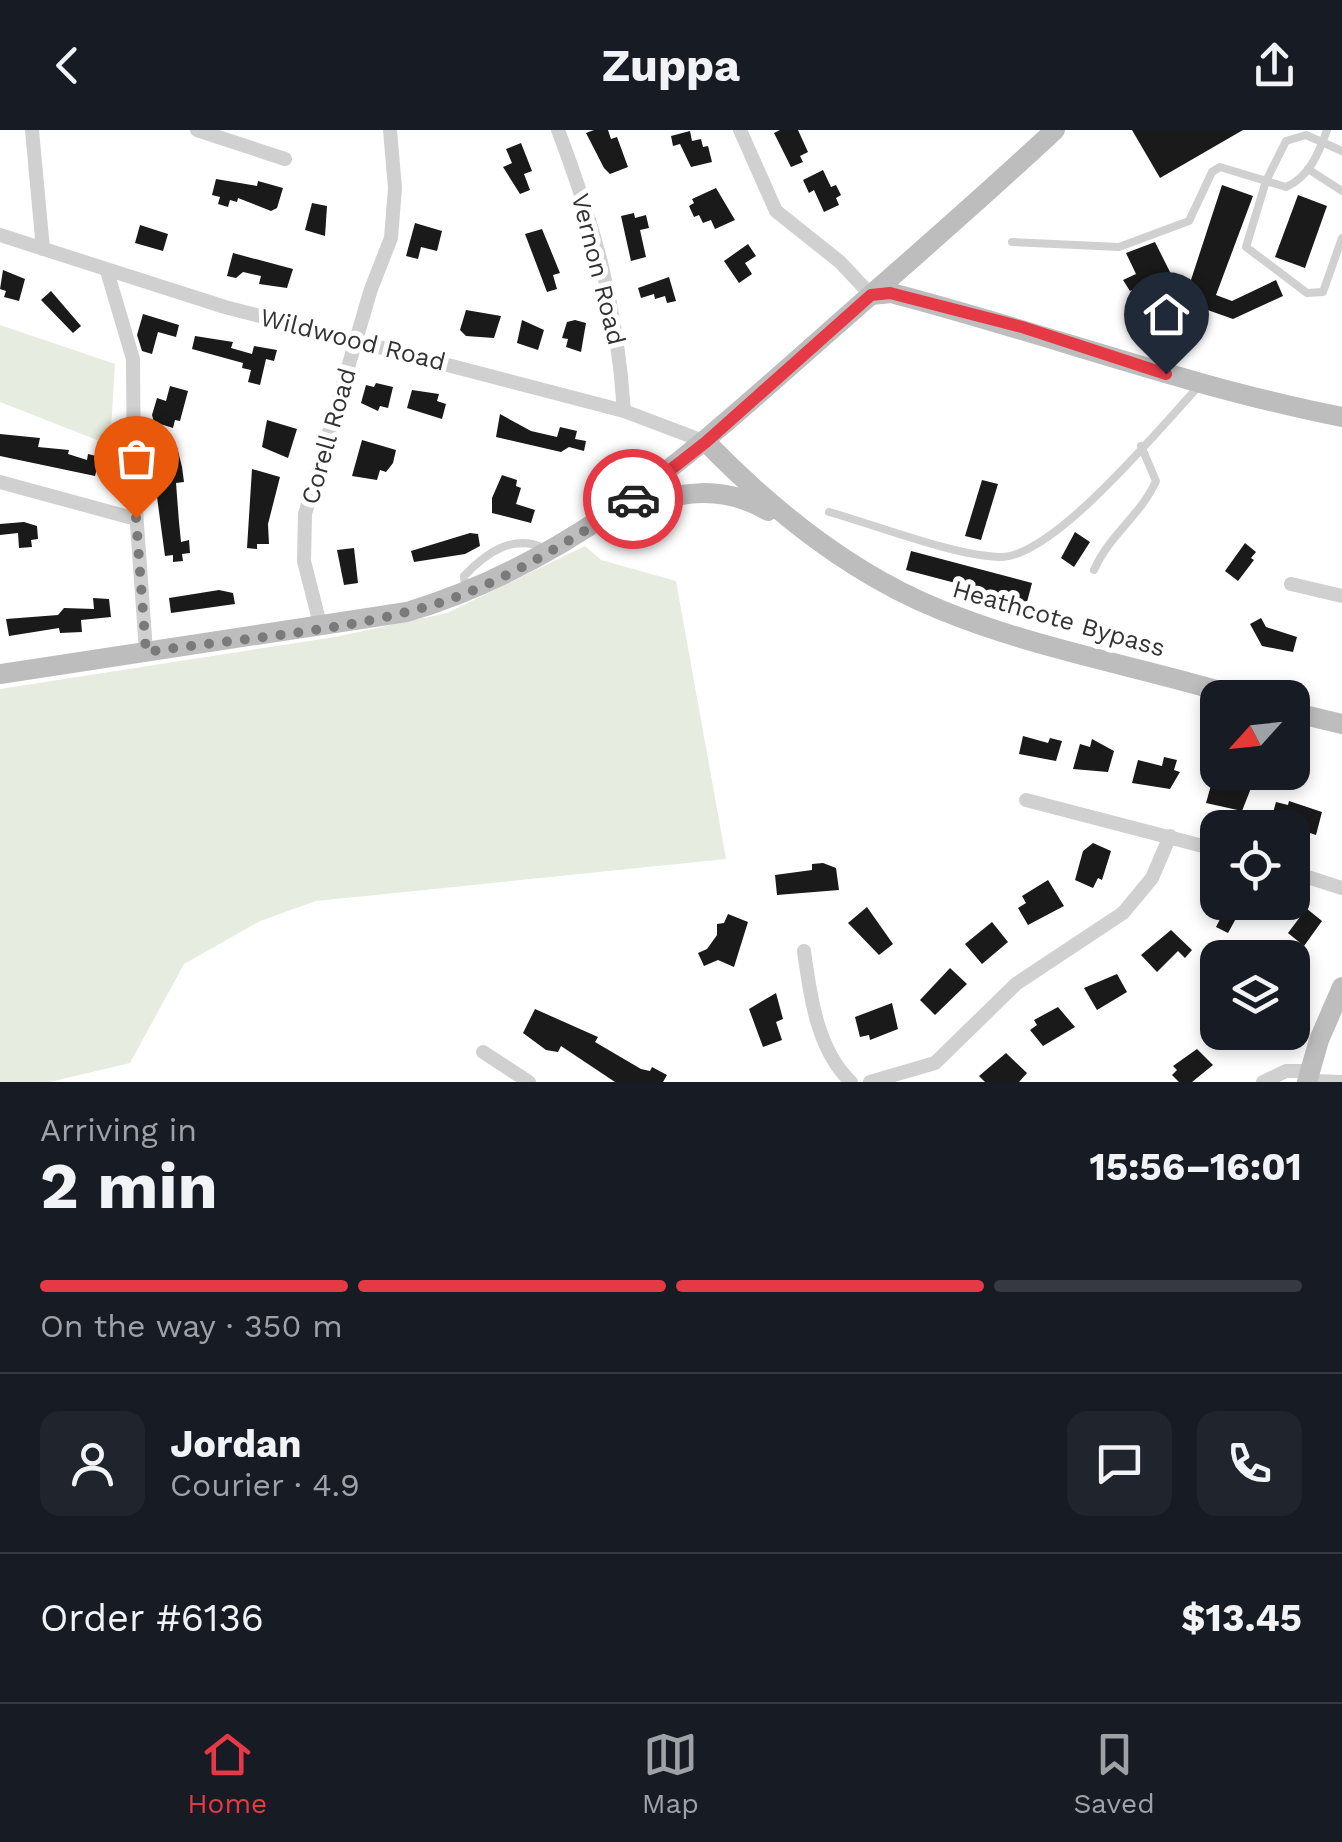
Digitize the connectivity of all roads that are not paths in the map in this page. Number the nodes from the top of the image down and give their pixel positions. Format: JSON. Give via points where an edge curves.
{"nodes":[{"id":1,"x":32,"y":130,"type":"edge"},
{"id":2,"x":197,"y":130,"type":"edge"},
{"id":3,"x":390,"y":130,"type":"edge"},
{"id":4,"x":558,"y":130,"type":"edge"},
{"id":5,"x":740,"y":130,"type":"edge"},
{"id":6,"x":1055,"y":130,"type":"edge"},
{"id":7,"x":1327,"y":130,"type":"edge"},
{"id":8,"x":1307,"y":132,"type":"edge"},
{"id":9,"x":1323,"y":141,"type":"junction"},
{"id":10,"x":1342,"y":152,"type":"edge"},
{"id":11,"x":285,"y":160,"type":"dead end"},
{"id":12,"x":1308,"y":169,"type":"junction"},
{"id":13,"x":1266,"y":181,"type":"junction"},
{"id":14,"x":1342,"y":191,"type":"edge"},
{"id":15,"x":0,"y":235,"type":"edge"},
{"id":16,"x":1342,"y":238,"type":"edge"},
{"id":17,"x":1012,"y":242,"type":"dead end"},
{"id":18,"x":42,"y":249,"type":"junction"},
{"id":19,"x":108,"y":271,"type":"junction"},
{"id":20,"x":871,"y":295,"type":"junction"},
{"id":21,"x":356,"y":338,"type":"junction"},
{"id":22,"x":1200,"y":385,"type":"junction"},
{"id":23,"x":624,"y":411,"type":"junction"},
{"id":24,"x":1342,"y":417,"type":"edge"},
{"id":25,"x":706,"y":442,"type":"junction"},
{"id":26,"x":1141,"y":446,"type":"junction"},
{"id":27,"x":0,"y":482,"type":"edge"},
{"id":28,"x":829,"y":512,"type":"dead end"},
{"id":29,"x":136,"y":518,"type":"junction"},
{"id":30,"x":595,"y":525,"type":"junction"},
{"id":31,"x":816,"y":540,"type":"junction"},
{"id":32,"x":1094,"y":570,"type":"dead end"},
{"id":33,"x":1292,"y":584,"type":"dead end"},
{"id":34,"x":1342,"y":596,"type":"edge"},
{"id":35,"x":321,"y":628,"type":"junction"},
{"id":36,"x":146,"y":652,"type":"junction"},
{"id":37,"x":0,"y":674,"type":"edge"},
{"id":38,"x":1200,"y":686,"type":"edge"},
{"id":39,"x":1310,"y":716,"type":"edge"},
{"id":40,"x":1342,"y":724,"type":"edge"},
{"id":41,"x":1026,"y":800,"type":"dead end"},
{"id":42,"x":1170,"y":836,"type":"junction"},
{"id":43,"x":1200,"y":845,"type":"edge"},
{"id":44,"x":1310,"y":878,"type":"edge"},
{"id":45,"x":1342,"y":888,"type":"edge"},
{"id":46,"x":804,"y":951,"type":"dead end"},
{"id":47,"x":1342,"y":988,"type":"edge"},
{"id":48,"x":483,"y":1052,"type":"dead end"},
{"id":49,"x":1308,"y":1077,"type":"edge"},
{"id":50,"x":1342,"y":1079,"type":"edge"},
{"id":51,"x":530,"y":1082,"type":"edge"},
{"id":52,"x":851,"y":1082,"type":"edge"},
{"id":53,"x":870,"y":1082,"type":"edge"},
{"id":54,"x":1263,"y":1082,"type":"edge"}],
"edges":[{"from":1,"to":18,"type":"street"},
{"from":2,"to":11,"type":"street"},
{"from":3,"to":21,"type":"street","name":"Corell Road","via":[[396,188],[391,238]]},
{"from":4,"to":23,"type":"street","name":"Vernon Road","via":[[618,328]]},
{"from":5,"to":20,"type":"street","via":[[776,211]]},
{"from":6,"to":20,"type":"main road"},
{"from":7,"to":9,"type":"lane"},
{"from":8,"to":9,"type":"lane"},
{"from":8,"to":13,"type":"lane","via":[[1286,141]]},
{"from":9,"to":10,"type":"lane"},
{"from":9,"to":12,"type":"lane"},
{"from":12,"to":13,"type":"lane","via":[[1286,188]]},
{"from":12,"to":14,"type":"lane"},
{"from":13,"to":16,"type":"lane","via":[[1246,247],[1284,277],[1306,293],[1323,292]]},
{"from":13,"to":17,"type":"lane","via":[[1220,167],[1189,221],[1118,247]]},
{"from":15,"to":18,"type":"street","name":"Wildwood Road"},
{"from":18,"to":19,"type":"street","name":"Wildwood Road"},
{"from":19,"to":21,"type":"street","name":"Wildwood Road"},
{"from":19,"to":29,"type":"street","via":[[133,359]]},
{"from":20,"to":22,"type":"main road","via":[[890,293],[1022,327]]},
{"from":20,"to":25,"type":"main road"},
{"from":21,"to":23,"type":"street","name":"Wildwood Road"},
{"from":21,"to":35,"type":"street","name":"Corell Road","via":[[305,514],[304,561]]},
{"from":22,"to":24,"type":"main road"},
{"from":22,"to":26,"type":"lane"},
{"from":23,"to":25,"type":"street","name":"Wildwood Road"},
{"from":25,"to":30,"type":"main road"},
{"from":25,"to":31,"type":"main road"},
{"from":26,"to":28,"type":"lane","via":[[1059,531],[1018,555],[980,554]]},
{"from":26,"to":32,"type":"lane","via":[[1156,480],[1104,546]]},
{"from":27,"to":29,"type":"street"},
{"from":29,"to":36,"type":"street"},
{"from":30,"to":31,"type":"main road","via":[[656,501],[714,491],[742,495]]},
{"from":30,"to":35,"type":"main road","via":[[466,592],[407,612]]},
{"from":31,"to":38,"type":"main road","name":"Heathcote Bypass","via":[[897,590],[979,624]]},
{"from":33,"to":34,"type":"street"},
{"from":35,"to":36,"type":"main road"},
{"from":36,"to":37,"type":"main road"},
{"from":39,"to":40,"type":"main road"},
{"from":41,"to":42,"type":"street"},
{"from":42,"to":43,"type":"street"},
{"from":42,"to":53,"type":"street","via":[[1152,878],[1123,914],[1016,984],[935,1063]]},
{"from":44,"to":45,"type":"street"},
{"from":46,"to":52,"type":"street","via":[[819,1026]]},
{"from":47,"to":49,"type":"main road"},
{"from":48,"to":51,"type":"street"},
{"from":49,"to":50,"type":"lane"},
{"from":49,"to":54,"type":"street","via":[[1286,1071]]}]}
